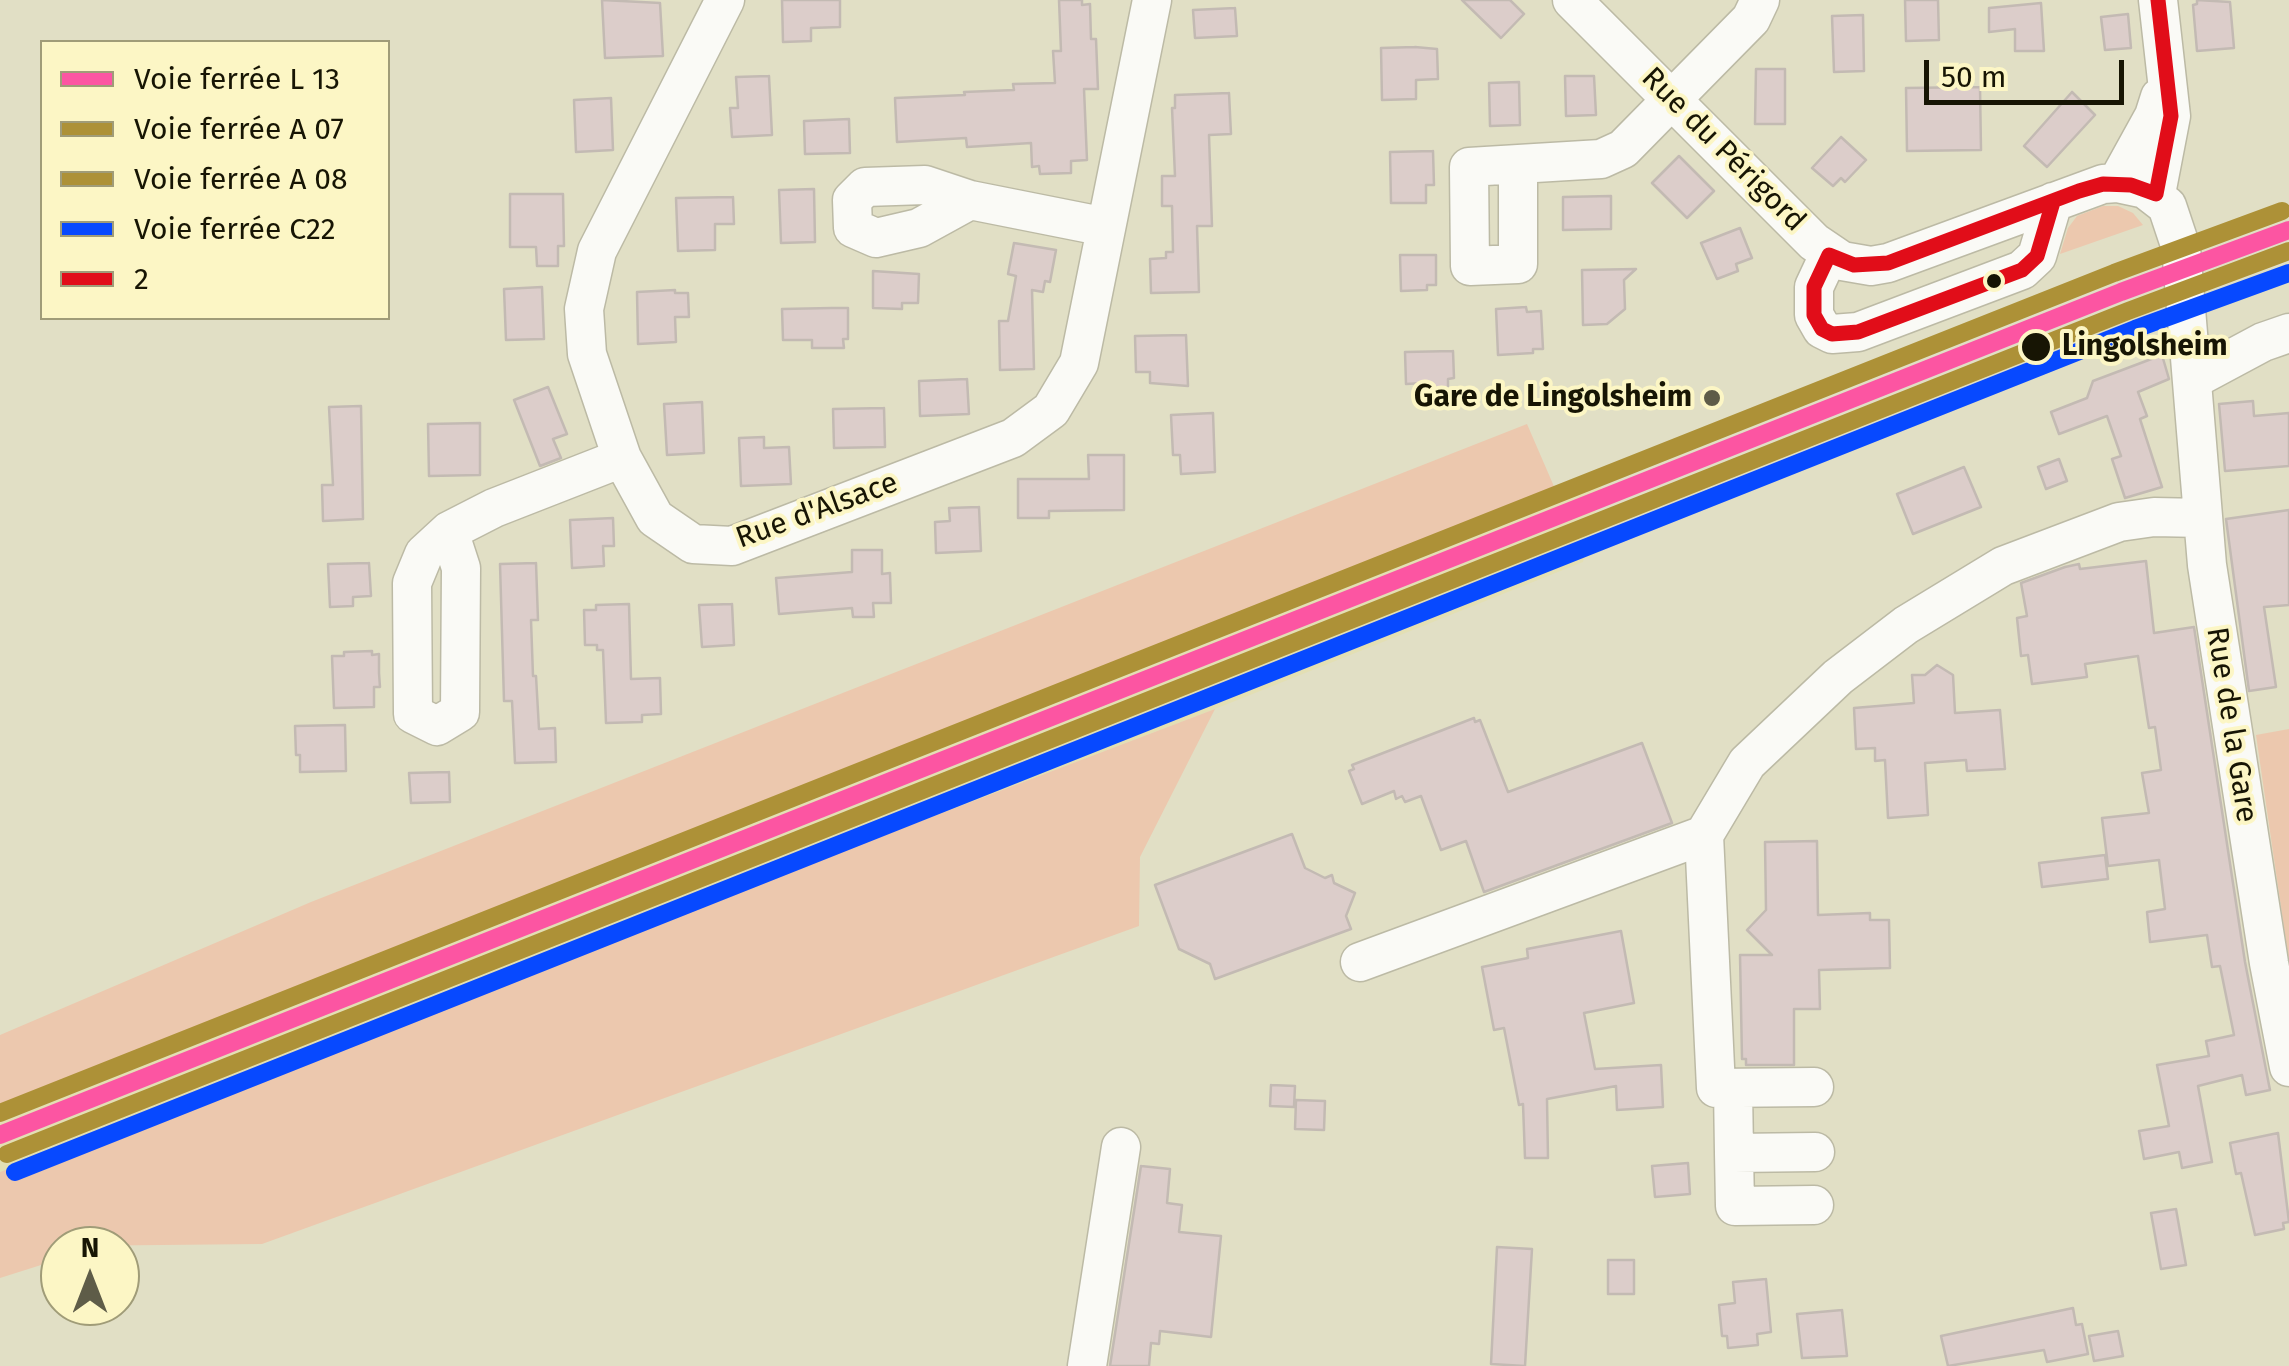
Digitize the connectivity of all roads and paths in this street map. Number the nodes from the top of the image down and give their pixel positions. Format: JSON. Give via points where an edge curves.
{"nodes":[{"id":1,"x":725,"y":0,"type":"edge"},
{"id":2,"x":1152,"y":0,"type":"edge"},
{"id":3,"x":1572,"y":0,"type":"edge"},
{"id":4,"x":1760,"y":0,"type":"edge"},
{"id":5,"x":2158,"y":0,"type":"edge"},
{"id":6,"x":2165,"y":80,"type":"junction"},
{"id":7,"x":1673,"y":100,"type":"junction"},
{"id":8,"x":1518,"y":165,"type":"dead end"},
{"id":9,"x":2117,"y":183,"type":"junction"},
{"id":10,"x":2156,"y":194,"type":"junction"},
{"id":11,"x":970,"y":200,"type":"dead end"},
{"id":12,"x":2053,"y":202,"type":"junction"},
{"id":13,"x":1106,"y":227,"type":"junction"},
{"id":14,"x":1830,"y":255,"type":"junction"},
{"id":15,"x":2289,"y":332,"type":"edge"},
{"id":16,"x":2192,"y":380,"type":"junction"},
{"id":17,"x":622,"y":458,"type":"junction"},
{"id":18,"x":2202,"y":518,"type":"junction"},
{"id":19,"x":449,"y":531,"type":"dead end"},
{"id":20,"x":1704,"y":835,"type":"junction"},
{"id":21,"x":1360,"y":962,"type":"dead end"},
{"id":22,"x":2289,"y":1067,"type":"edge"},
{"id":23,"x":1814,"y":1086,"type":"dead end"},
{"id":24,"x":1733,"y":1088,"type":"junction"},
{"id":25,"x":1121,"y":1147,"type":"dead end"},
{"id":26,"x":1815,"y":1152,"type":"dead end"},
{"id":27,"x":1734,"y":1153,"type":"junction"},
{"id":28,"x":1814,"y":1204,"type":"dead end"},
{"id":29,"x":1087,"y":1366,"type":"edge"}],
"edges":[{"from":1,"to":17,"type":"street","name":"Rue d'Alsace","via":[[597,251],[584,310],[588,354]]},
{"from":2,"to":13,"type":"street","name":"Rue d'Alsace"},
{"from":3,"to":7,"type":"street","name":"Rue du Périgord"},
{"from":4,"to":7,"type":"street","via":[[1751,19]]},
{"from":5,"to":6,"type":"street"},
{"from":6,"to":9,"type":"street","via":[[2154,116]]},
{"from":6,"to":10,"type":"street","via":[[2171,116]]},
{"from":7,"to":8,"type":"street","via":[[1623,149],[1602,160]]},
{"from":7,"to":14,"type":"street","name":"Rue du Périgord"},
{"from":9,"to":10,"type":"street"},
{"from":9,"to":12,"type":"street","name":"Rue du Périgord"},
{"from":10,"to":16,"type":"street","name":"Rue de la Gare","via":[[2172,215],[2180,248]]},
{"from":11,"to":13,"type":"street"},
{"from":12,"to":14,"type":"street","name":"Rue du Périgord","via":[[1888,263],[1854,265]]},
{"from":12,"to":14,"type":"street","via":[[2038,256],[2022,270],[1858,332],[1832,334],[1814,315],[1814,287]]},
{"from":13,"to":17,"type":"street","name":"Rue d'Alsace","via":[[1079,363],[1050,410],[1013,438],[732,546],[692,544],[656,518]]},
{"from":15,"to":16,"type":"street"},
{"from":16,"to":18,"type":"street","name":"Rue de la Gare"},
{"from":17,"to":19,"type":"street"},
{"from":18,"to":20,"type":"street","via":[[2119,522],[2003,566],[1906,624],[1747,762]]},
{"from":18,"to":22,"type":"street","name":"Rue de la Gare"},
{"from":20,"to":21,"type":"street"},
{"from":20,"to":24,"type":"street","via":[[1716,1088]]},
{"from":23,"to":24,"type":"street"},
{"from":24,"to":27,"type":"street"},
{"from":25,"to":29,"type":"street"},
{"from":26,"to":27,"type":"street"},
{"from":27,"to":28,"type":"street","via":[[1734,1206]]}]}
